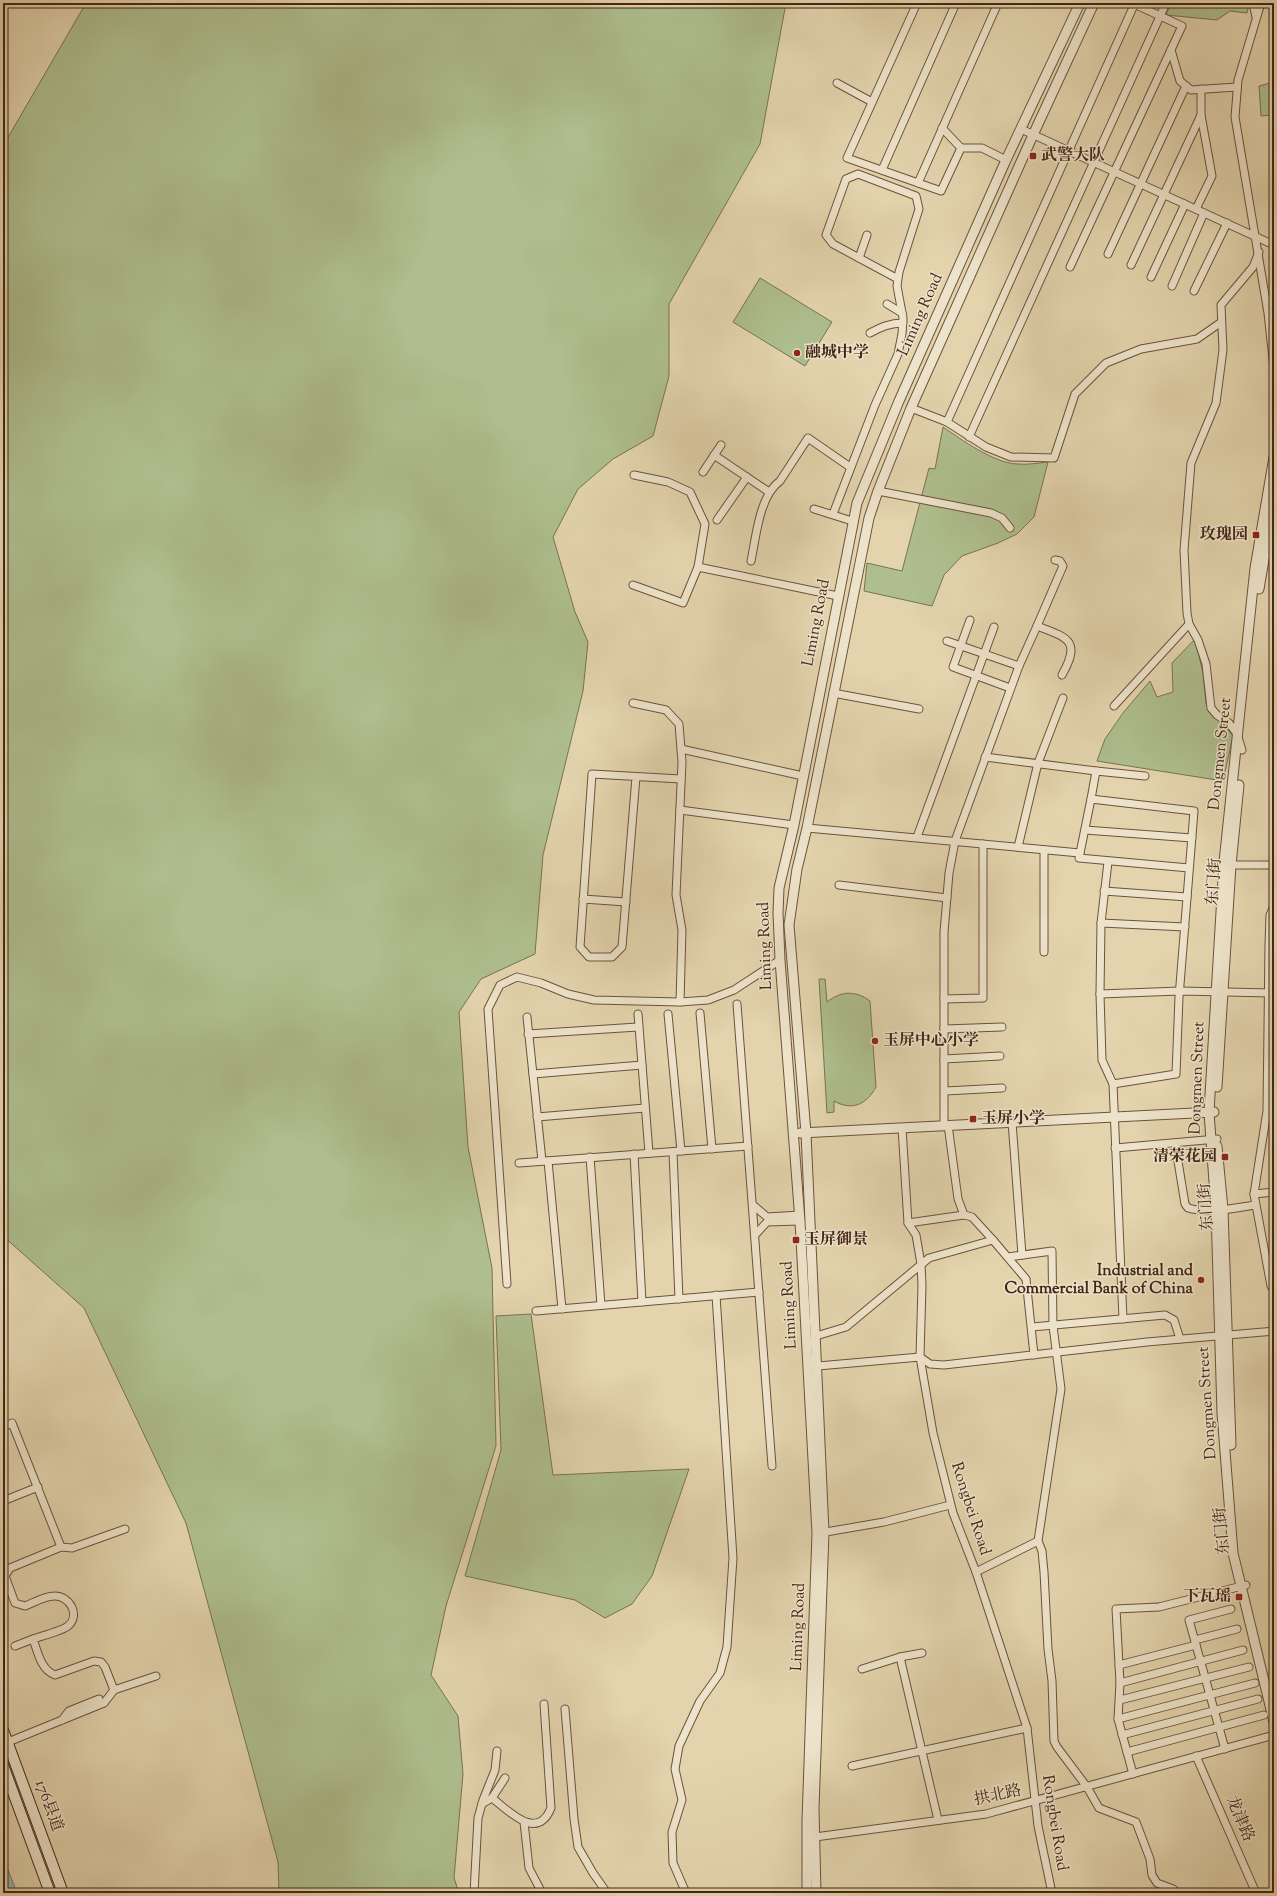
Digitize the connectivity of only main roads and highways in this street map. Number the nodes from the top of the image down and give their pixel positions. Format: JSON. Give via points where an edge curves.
{"nodes":[{"id":1,"x":3,"y":1730,"type":"edge"},
{"id":2,"x":3,"y":1765,"type":"edge"},
{"id":3,"x":50,"y":1893,"type":"edge"},
{"id":4,"x":64,"y":1893,"type":"edge"}],
"edges":[{"from":1,"to":4,"type":"main road","name":"176县道"},
{"from":2,"to":3,"type":"main road","name":"176县道"}]}
